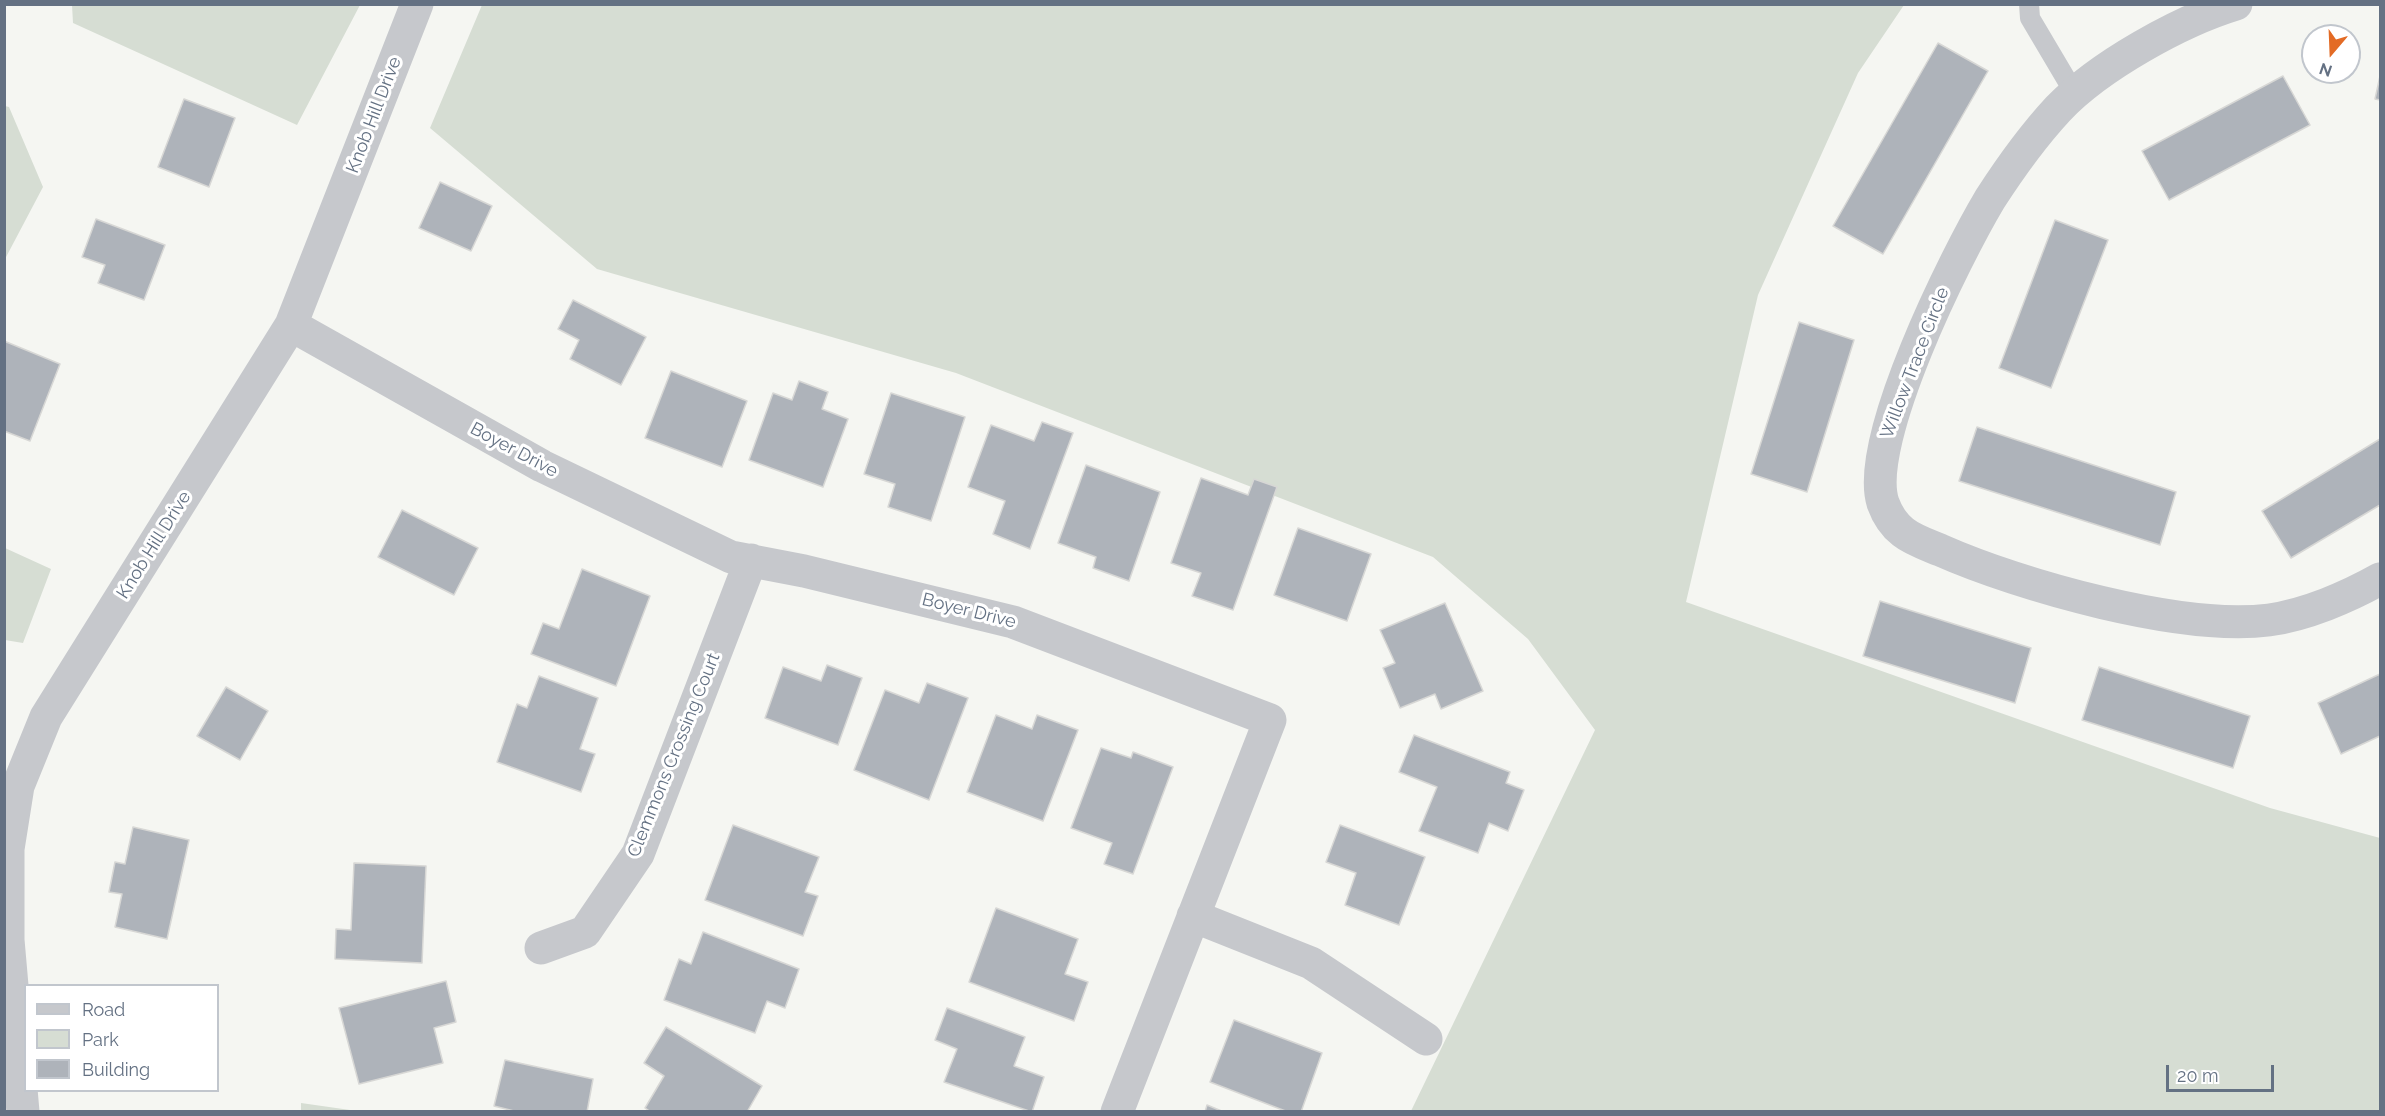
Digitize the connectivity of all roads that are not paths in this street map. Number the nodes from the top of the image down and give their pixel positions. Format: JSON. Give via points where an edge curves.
{"nodes":[{"id":1,"x":417,"y":4,"type":"edge"},
{"id":2,"x":2029,"y":4,"type":"edge"},
{"id":3,"x":2236,"y":4,"type":"edge"},
{"id":4,"x":2075,"y":94,"type":"junction"},
{"id":5,"x":291,"y":325,"type":"junction"},
{"id":6,"x":751,"y":560,"type":"junction"},
{"id":7,"x":2380,"y":579,"type":"edge"},
{"id":8,"x":1193,"y":916,"type":"junction"},
{"id":9,"x":541,"y":948,"type":"dead end"},
{"id":10,"x":1426,"y":1039,"type":"dead end"},
{"id":11,"x":23,"y":1112,"type":"edge"},
{"id":12,"x":1118,"y":1112,"type":"edge"}],
"edges":[{"from":1,"to":5,"type":"street","name":"Knob Hill Drive"},
{"from":2,"to":4,"type":"lane","via":[[2030,18]]},
{"from":3,"to":4,"type":"street","name":"Willow Trace Circle","via":[[2152,41],[2096,75]]},
{"from":4,"to":7,"type":"street","name":"Willow Trace Circle","via":[[2027,146],[1990,200],[1933,314],[1884,441],[1880,489],[1892,521],[1904,534],[1962,560],[2153,614],[2267,620],[2300,614]]},
{"from":5,"to":6,"type":"street","name":"Boyer Drive","via":[[542,466],[731,557]]},
{"from":5,"to":11,"type":"street","name":"Knob Hill Drive","via":[[46,717],[18,786],[8,849],[8,940]]},
{"from":6,"to":8,"type":"street","name":"Boyer Drive","via":[[1013,622],[1270,720]]},
{"from":6,"to":9,"type":"street","name":"Clemmons Crossing Court","via":[[638,854],[585,932]]},
{"from":8,"to":10,"type":"street","via":[[1311,963]]},
{"from":8,"to":12,"type":"street","name":"Boyer Drive"}]}
